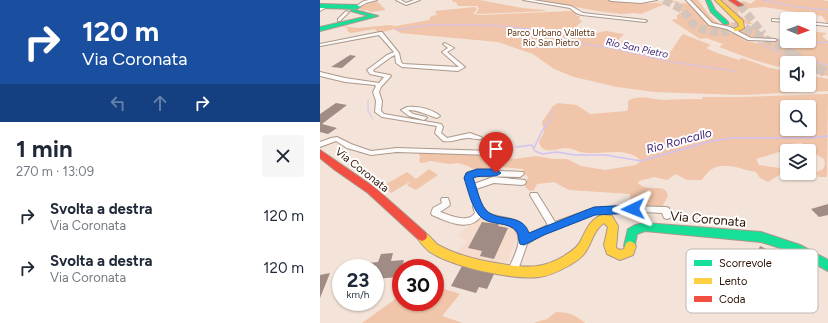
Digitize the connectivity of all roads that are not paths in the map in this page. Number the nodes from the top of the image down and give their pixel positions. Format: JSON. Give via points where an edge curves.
{"nodes":[{"id":1,"x":375,"y":0,"type":"edge"},
{"id":2,"x":398,"y":0,"type":"edge"},
{"id":3,"x":418,"y":0,"type":"edge"},
{"id":4,"x":525,"y":0,"type":"edge"},
{"id":5,"x":611,"y":0,"type":"edge"},
{"id":6,"x":656,"y":0,"type":"edge"},
{"id":7,"x":688,"y":0,"type":"edge"},
{"id":8,"x":700,"y":0,"type":"edge"},
{"id":9,"x":708,"y":0,"type":"edge"},
{"id":10,"x":716,"y":0,"type":"edge"},
{"id":11,"x":731,"y":0,"type":"edge"},
{"id":12,"x":740,"y":5,"type":"tunnel mouth"},
{"id":13,"x":357,"y":6,"type":"edge"},
{"id":14,"x":322,"y":8,"type":"edge"},
{"id":15,"x":716,"y":14,"type":"junction"},
{"id":16,"x":339,"y":20,"type":"dead end"},
{"id":17,"x":645,"y":20,"type":"dead end"},
{"id":18,"x":773,"y":20,"type":"dead end"},
{"id":19,"x":780,"y":20,"type":"edge"},
{"id":20,"x":816,"y":24,"type":"edge"},
{"id":21,"x":828,"y":25,"type":"edge"},
{"id":22,"x":321,"y":28,"type":"edge"},
{"id":23,"x":775,"y":40,"type":"dead end"},
{"id":24,"x":445,"y":44,"type":"dead end"},
{"id":25,"x":320,"y":45,"type":"edge"},
{"id":26,"x":396,"y":53,"type":"junction"},
{"id":27,"x":320,"y":74,"type":"edge"},
{"id":28,"x":379,"y":86,"type":"junction"},
{"id":29,"x":437,"y":116,"type":"dead end"},
{"id":30,"x":427,"y":123,"type":"junction"},
{"id":31,"x":479,"y":138,"type":"dead end"},
{"id":32,"x":320,"y":145,"type":"edge"},
{"id":33,"x":509,"y":149,"type":"dead end"},
{"id":34,"x":320,"y":153,"type":"edge"},
{"id":35,"x":520,"y":174,"type":"dead end"},
{"id":36,"x":522,"y":182,"type":"dead end"},
{"id":37,"x":472,"y":188,"type":"junction"},
{"id":38,"x":534,"y":195,"type":"dead end"},
{"id":39,"x":446,"y":202,"type":"dead end"},
{"id":40,"x":477,"y":202,"type":"junction"},
{"id":41,"x":667,"y":216,"type":"dead end"},
{"id":42,"x":553,"y":226,"type":"junction"},
{"id":43,"x":524,"y":240,"type":"junction"},
{"id":44,"x":799,"y":249,"type":"edge"},
{"id":45,"x":818,"y":260,"type":"edge"},
{"id":46,"x":828,"y":266,"type":"edge"},
{"id":47,"x":513,"y":270,"type":"junction"}],
"edges":[{"from":1,"to":13,"type":"street"},
{"from":2,"to":3,"type":"street","via":[[406,4]]},
{"from":4,"to":17,"type":"street","via":[[568,7],[582,14]]},
{"from":5,"to":6,"type":"street"},
{"from":7,"to":23,"type":"street","via":[[712,24],[728,28],[750,39]]},
{"from":8,"to":15,"type":"main road"},
{"from":9,"to":15,"type":"main road"},
{"from":10,"to":15,"type":"main road","via":[[741,22],[742,27],[732,25]]},
{"from":11,"to":12,"type":"main road"},
{"from":13,"to":14,"type":"main road"},
{"from":13,"to":16,"type":"street"},
{"from":13,"to":22,"type":"main road","via":[[375,16]]},
{"from":18,"to":19,"type":"street"},
{"from":20,"to":21,"type":"street"},
{"from":24,"to":26,"type":"street","via":[[452,48],[444,52],[462,67],[458,69],[403,66],[399,63]]},
{"from":25,"to":26,"type":"street","via":[[380,33]]},
{"from":26,"to":28,"type":"street","via":[[370,70],[372,73],[388,76]]},
{"from":27,"to":28,"type":"street","via":[[375,83]]},
{"from":28,"to":30,"type":"street","via":[[376,92],[380,114]]},
{"from":29,"to":30,"type":"street","via":[[408,108],[404,110],[425,119]]},
{"from":30,"to":31,"type":"street","via":[[440,125],[438,133],[445,140],[467,135]]},
{"from":32,"to":33,"type":"street","via":[[337,139],[372,153],[397,150],[492,152]]},
{"from":34,"to":47,"type":"main road","name":"Via Coronata","via":[[371,190],[433,248],[458,258]]},
{"from":35,"to":37,"type":"street","via":[[474,173],[469,178]]},
{"from":36,"to":37,"type":"street","via":[[493,180]]},
{"from":37,"to":40,"type":"street"},
{"from":38,"to":42,"type":"street"},
{"from":39,"to":40,"type":"street","via":[[435,213],[459,221],[472,220],[478,216]]},
{"from":40,"to":43,"type":"street","via":[[483,213],[490,218],[515,223],[523,231]]},
{"from":41,"to":42,"type":"street","via":[[666,210],[594,211]]},
{"from":42,"to":43,"type":"street"},
{"from":43,"to":47,"type":"street"},
{"from":44,"to":47,"type":"main road","name":"Via Coronata","via":[[761,237],[645,226],[632,230],[629,252],[620,255],[611,251],[613,226],[608,219],[603,218],[596,221],[585,245],[567,261],[549,270]]},
{"from":45,"to":46,"type":"main road","name":"Via Coronata"}]}
